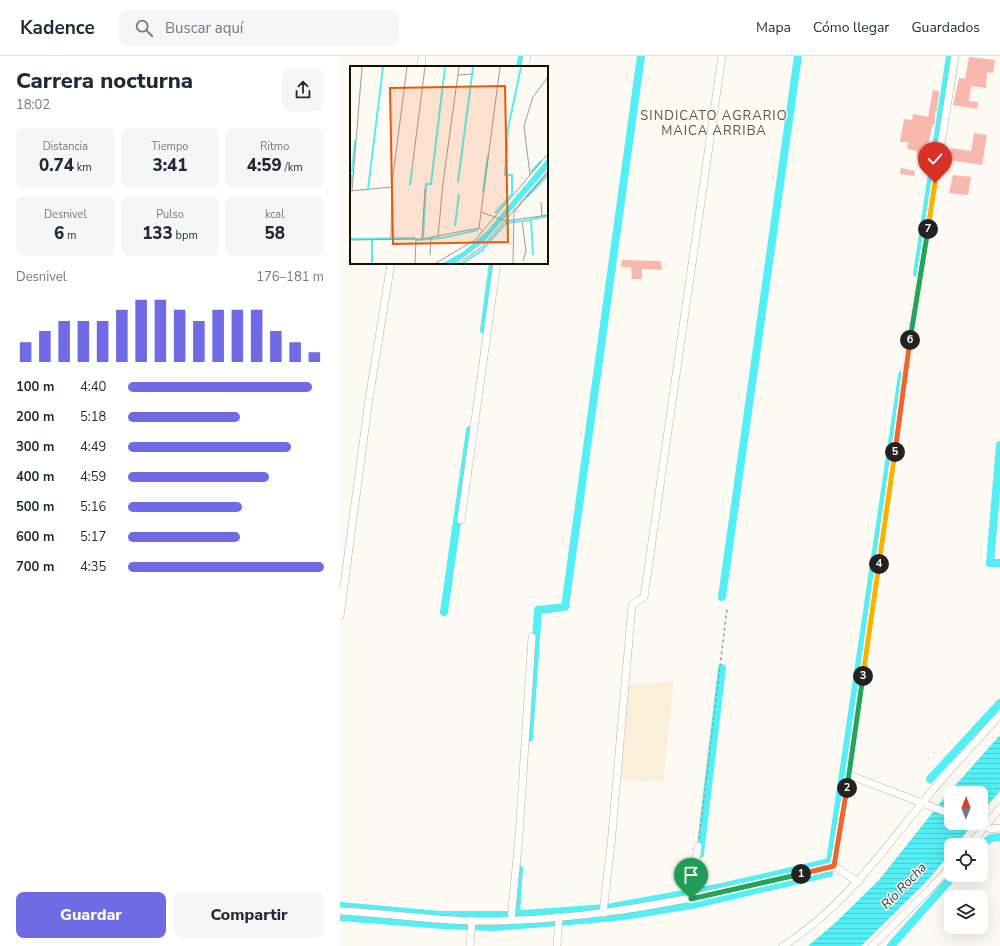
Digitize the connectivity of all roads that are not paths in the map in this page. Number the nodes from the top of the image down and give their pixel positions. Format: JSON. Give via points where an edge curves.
{"nodes":[{"id":1,"x":422,"y":56,"type":"edge"},
{"id":2,"x":527,"y":56,"type":"edge"},
{"id":3,"x":722,"y":56,"type":"edge"},
{"id":4,"x":955,"y":56,"type":"edge"},
{"id":5,"x":421,"y":66,"type":"edge"},
{"id":6,"x":525,"y":66,"type":"edge"},
{"id":7,"x":391,"y":264,"type":"edge"},
{"id":8,"x":497,"y":264,"type":"edge"},
{"id":9,"x":461,"y":520,"type":"dead end"},
{"id":10,"x":340,"y":616,"type":"edge"},
{"id":11,"x":532,"y":637,"type":"dead end"},
{"id":12,"x":1000,"y":715,"type":"edge"},
{"id":13,"x":849,"y":775,"type":"junction"},
{"id":14,"x":925,"y":803,"type":"junction"},
{"id":15,"x":1000,"y":808,"type":"edge"},
{"id":16,"x":944,"y":811,"type":"edge"},
{"id":17,"x":988,"y":817,"type":"edge"},
{"id":18,"x":988,"y":826,"type":"edge"},
{"id":19,"x":1000,"y":828,"type":"edge"},
{"id":20,"x":698,"y":846,"type":"road end"},
{"id":21,"x":834,"y":866,"type":"junction"},
{"id":22,"x":944,"y":874,"type":"edge"},
{"id":23,"x":858,"y":882,"type":"junction"},
{"id":24,"x":691,"y":899,"type":"junction"},
{"id":25,"x":340,"y":910,"type":"edge"},
{"id":26,"x":603,"y":913,"type":"junction"},
{"id":27,"x":559,"y":916,"type":"junction"},
{"id":28,"x":511,"y":920,"type":"junction"},
{"id":29,"x":472,"y":921,"type":"junction"},
{"id":30,"x":470,"y":946,"type":"edge"},
{"id":31,"x":557,"y":946,"type":"edge"},
{"id":32,"x":783,"y":946,"type":"edge"},
{"id":33,"x":872,"y":946,"type":"edge"}],
"edges":[{"from":1,"to":5,"type":"street"},
{"from":2,"to":6,"type":"street"},
{"from":3,"to":26,"type":"street","via":[[644,596],[632,605],[614,822]]},
{"from":4,"to":13,"type":"street","via":[[911,334]]},
{"from":7,"to":10,"type":"street","via":[[369,399]]},
{"from":8,"to":9,"type":"street"},
{"from":11,"to":28,"type":"street"},
{"from":12,"to":14,"type":"street"},
{"from":13,"to":14,"type":"street"},
{"from":13,"to":21,"type":"street"},
{"from":14,"to":16,"type":"street"},
{"from":14,"to":23,"type":"street"},
{"from":15,"to":17,"type":"street"},
{"from":18,"to":19,"type":"street"},
{"from":20,"to":24,"type":"street"},
{"from":21,"to":23,"type":"street"},
{"from":21,"to":24,"type":"street"},
{"from":22,"to":33,"type":"street"},
{"from":23,"to":32,"type":"street","via":[[809,929]]},
{"from":24,"to":26,"type":"street"},
{"from":25,"to":29,"type":"street"},
{"from":26,"to":27,"type":"street"},
{"from":27,"to":28,"type":"street"},
{"from":27,"to":31,"type":"street"},
{"from":28,"to":29,"type":"street"},
{"from":29,"to":30,"type":"street"}]}
